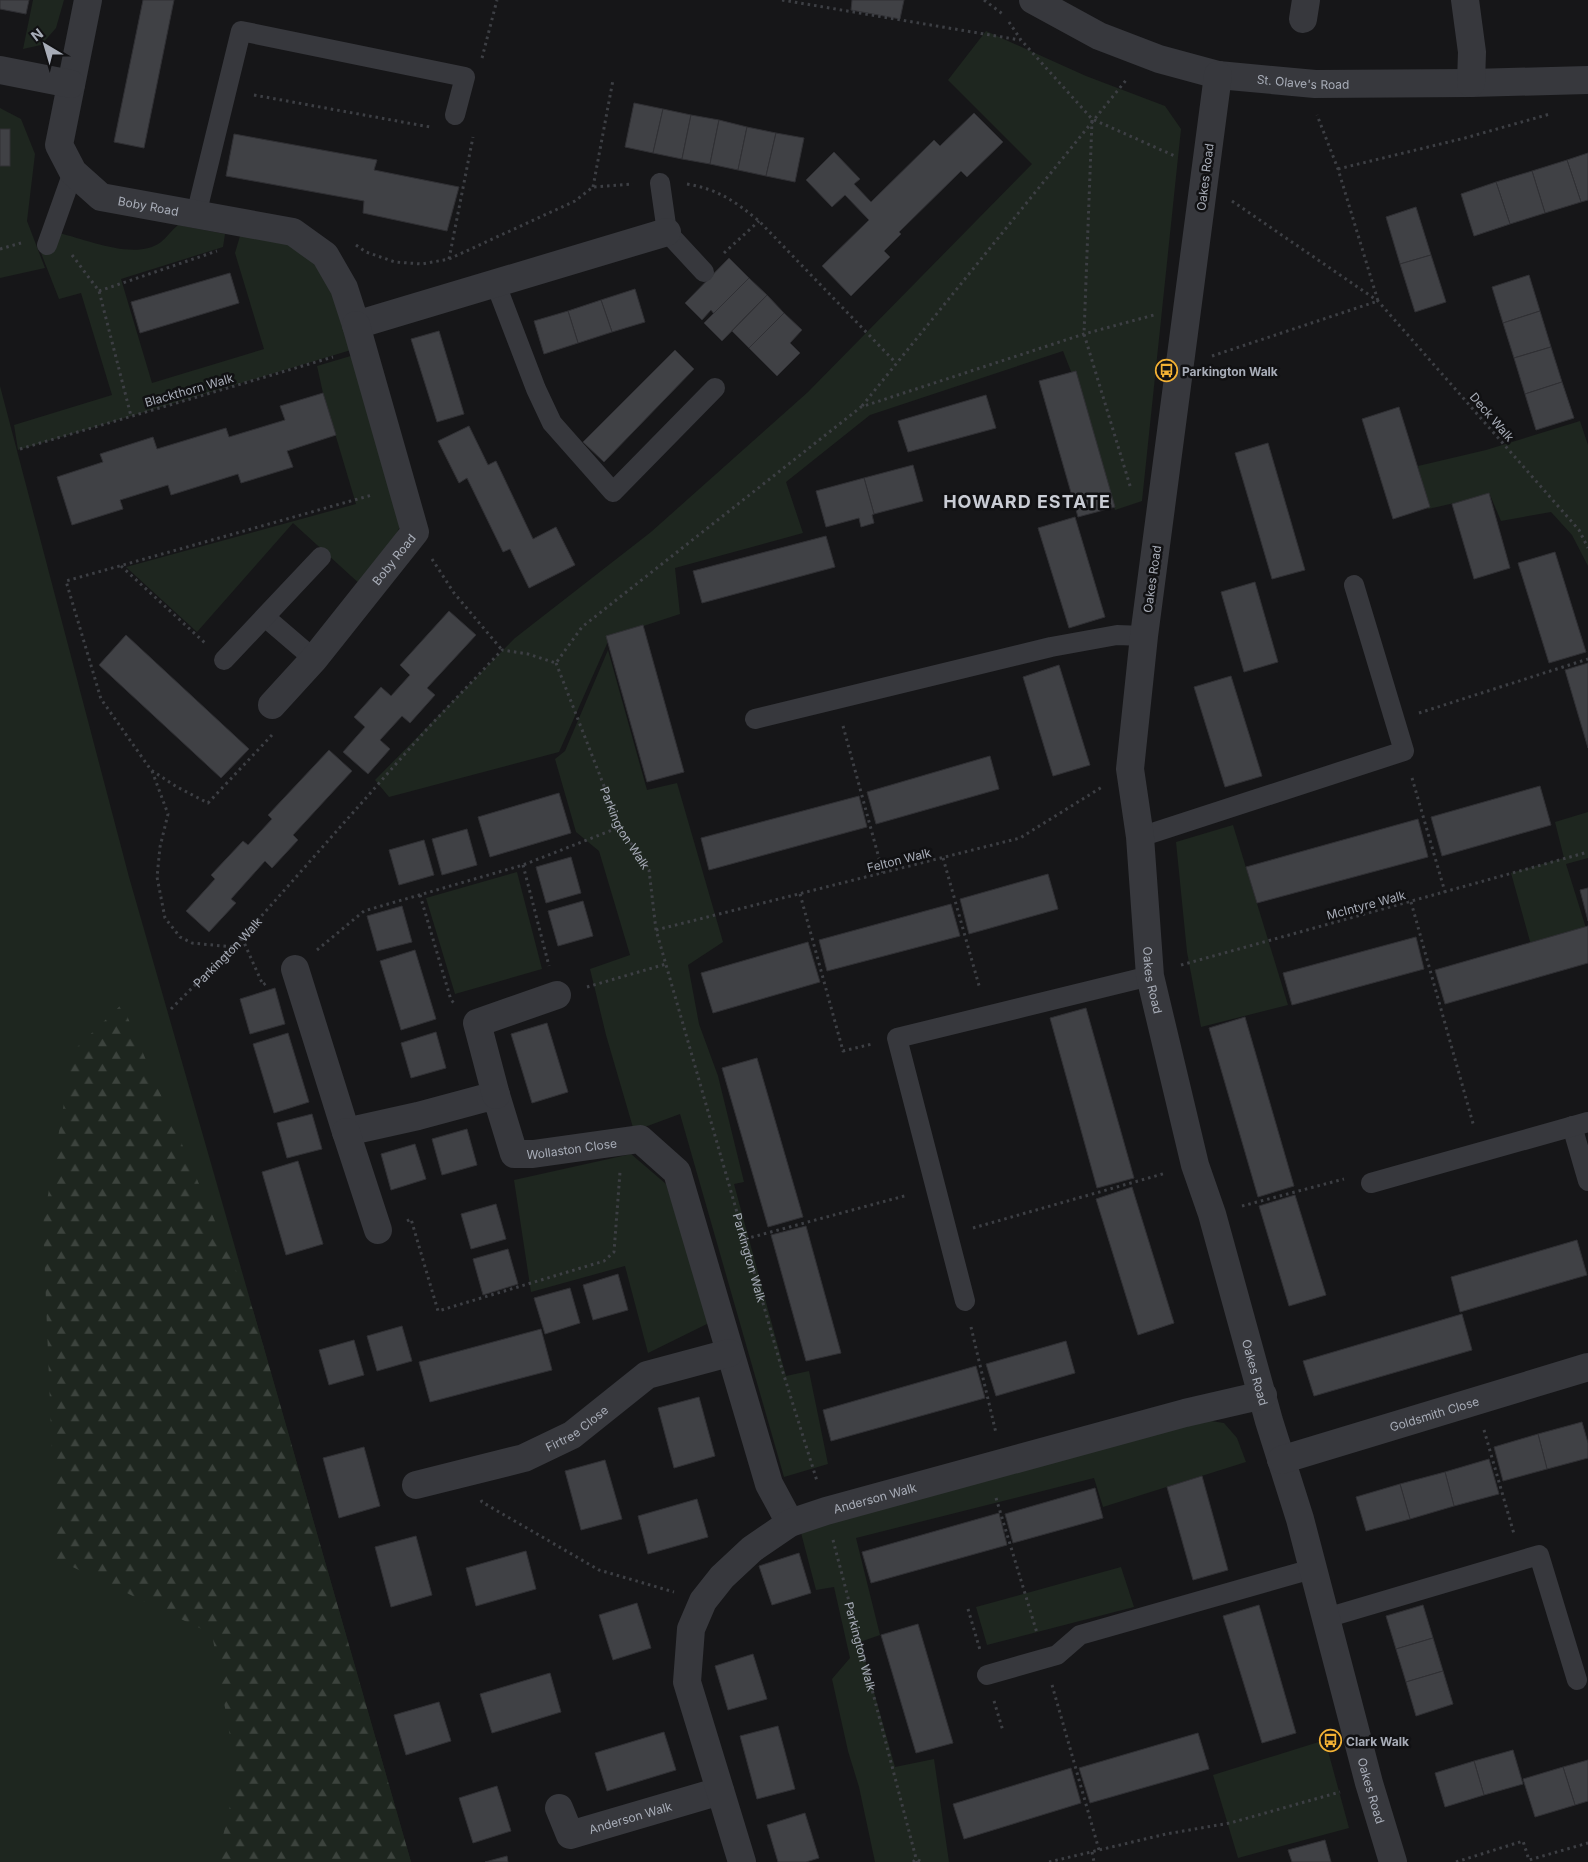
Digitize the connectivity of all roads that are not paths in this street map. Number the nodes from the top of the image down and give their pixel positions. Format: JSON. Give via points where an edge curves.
{"nodes":[{"id":1,"x":88,"y":0,"type":"edge"},
{"id":2,"x":1034,"y":0,"type":"edge"},
{"id":3,"x":1465,"y":0,"type":"edge"},
{"id":4,"x":0,"y":70,"type":"edge"},
{"id":5,"x":1218,"y":75,"type":"junction"},
{"id":6,"x":1588,"y":80,"type":"edge"},
{"id":7,"x":1471,"y":83,"type":"junction"},
{"id":8,"x":71,"y":84,"type":"junction"},
{"id":9,"x":456,"y":115,"type":"road end"},
{"id":10,"x":73,"y":172,"type":"junction"},
{"id":11,"x":660,"y":182,"type":"dead end"},
{"id":12,"x":196,"y":215,"type":"junction"},
{"id":13,"x":667,"y":232,"type":"junction"},
{"id":14,"x":47,"y":245,"type":"dead end"},
{"id":15,"x":704,"y":272,"type":"road end"},
{"id":16,"x":495,"y":282,"type":"junction"},
{"id":17,"x":359,"y":337,"type":"junction"},
{"id":18,"x":715,"y":388,"type":"dead end"},
{"id":19,"x":321,"y":557,"type":"dead end"},
{"id":20,"x":1354,"y":585,"type":"dead end"},
{"id":21,"x":264,"y":617,"type":"junction"},
{"id":22,"x":1144,"y":636,"type":"junction"},
{"id":23,"x":314,"y":659,"type":"junction"},
{"id":24,"x":224,"y":660,"type":"dead end"},
{"id":25,"x":272,"y":705,"type":"dead end"},
{"id":26,"x":755,"y":719,"type":"dead end"},
{"id":27,"x":1140,"y":837,"type":"junction"},
{"id":28,"x":295,"y":968,"type":"road end"},
{"id":29,"x":1150,"y":976,"type":"junction"},
{"id":30,"x":557,"y":995,"type":"road end"},
{"id":31,"x":496,"y":1094,"type":"junction"},
{"id":32,"x":1580,"y":1124,"type":"edge"},
{"id":33,"x":346,"y":1132,"type":"junction"},
{"id":34,"x":1588,"y":1182,"type":"edge"},
{"id":35,"x":1371,"y":1183,"type":"road end"},
{"id":36,"x":378,"y":1230,"type":"road end"},
{"id":37,"x":965,"y":1301,"type":"road end"},
{"id":38,"x":729,"y":1353,"type":"junction"},
{"id":39,"x":1588,"y":1367,"type":"edge"},
{"id":40,"x":1263,"y":1395,"type":"junction"},
{"id":41,"x":1281,"y":1460,"type":"junction"},
{"id":42,"x":416,"y":1485,"type":"dead end"},
{"id":43,"x":790,"y":1523,"type":"junction"},
{"id":44,"x":1312,"y":1569,"type":"junction"},
{"id":45,"x":1326,"y":1618,"type":"junction"},
{"id":46,"x":987,"y":1675,"type":"dead end"},
{"id":47,"x":1577,"y":1680,"type":"dead end"},
{"id":48,"x":720,"y":1791,"type":"junction"},
{"id":49,"x":558,"y":1808,"type":"dead end"},
{"id":50,"x":742,"y":1862,"type":"edge"},
{"id":51,"x":1393,"y":1862,"type":"edge"}],
"edges":[{"from":1,"to":8,"type":"street","name":"Boby Road"},
{"from":2,"to":5,"type":"street","name":"St. Olave's Road","via":[[1099,36],[1159,59]]},
{"from":3,"to":7,"type":"street","via":[[1472,52]]},
{"from":4,"to":8,"type":"street"},
{"from":5,"to":7,"type":"street","name":"St. Olave's Road","via":[[1315,84]]},
{"from":5,"to":22,"type":"street","name":"Oakes Road"},
{"from":6,"to":7,"type":"street","name":"St. Olave's Road"},
{"from":8,"to":10,"type":"street","name":"Boby Road","via":[[58,145]]},
{"from":9,"to":12,"type":"lane","via":[[465,77],[241,31]]},
{"from":10,"to":12,"type":"street","name":"Boby Road","via":[[100,197]]},
{"from":10,"to":14,"type":"lane"},
{"from":11,"to":13,"type":"lane"},
{"from":12,"to":17,"type":"street","name":"Boby Road","via":[[294,232],[325,255],[344,288]]},
{"from":13,"to":15,"type":"lane"},
{"from":13,"to":16,"type":"street"},
{"from":16,"to":17,"type":"street"},
{"from":16,"to":18,"type":"lane","via":[[552,423],[613,492]]},
{"from":17,"to":23,"type":"street","name":"Boby Road","via":[[415,532]]},
{"from":19,"to":21,"type":"lane"},
{"from":20,"to":27,"type":"lane","via":[[1404,751]]},
{"from":21,"to":23,"type":"lane"},
{"from":21,"to":24,"type":"lane"},
{"from":22,"to":26,"type":"lane","via":[[1117,635],[1051,647]]},
{"from":22,"to":27,"type":"street","name":"Oakes Road","via":[[1130,769]]},
{"from":23,"to":25,"type":"street","name":"Boby Road"},
{"from":27,"to":29,"type":"street","name":"Oakes Road"},
{"from":28,"to":33,"type":"street"},
{"from":29,"to":37,"type":"lane","via":[[897,1038]]},
{"from":29,"to":40,"type":"street","name":"Oakes Road","via":[[1195,1165]]},
{"from":30,"to":31,"type":"street","name":"Wollaston Close","via":[[477,1023]]},
{"from":31,"to":33,"type":"street"},
{"from":31,"to":38,"type":"street","name":"Wollaston Close","via":[[514,1154],[640,1139],[677,1172]]},
{"from":32,"to":34,"type":"lane"},
{"from":32,"to":35,"type":"lane"},
{"from":33,"to":36,"type":"street"},
{"from":38,"to":42,"type":"street","name":"Firtree Close","via":[[647,1375],[572,1435],[524,1458]]},
{"from":38,"to":43,"type":"street","via":[[769,1484]]},
{"from":39,"to":41,"type":"street","name":"Goldsmith Close"},
{"from":40,"to":41,"type":"street","name":"Oakes Road"},
{"from":40,"to":43,"type":"street","name":"Anderson Walk","via":[[1185,1413]]},
{"from":41,"to":44,"type":"street","name":"Oakes Road"},
{"from":43,"to":48,"type":"street","name":"Anderson Walk","via":[[752,1549],[722,1577],[703,1601],[691,1629],[687,1682]]},
{"from":44,"to":45,"type":"street","name":"Oakes Road"},
{"from":44,"to":46,"type":"lane","via":[[1080,1635],[1057,1656]]},
{"from":45,"to":47,"type":"lane","via":[[1539,1555]]},
{"from":45,"to":51,"type":"street","name":"Oakes Road"},
{"from":48,"to":49,"type":"street","name":"Anderson Walk","via":[[570,1835]]},
{"from":48,"to":50,"type":"street","name":"Anderson Walk"}]}
